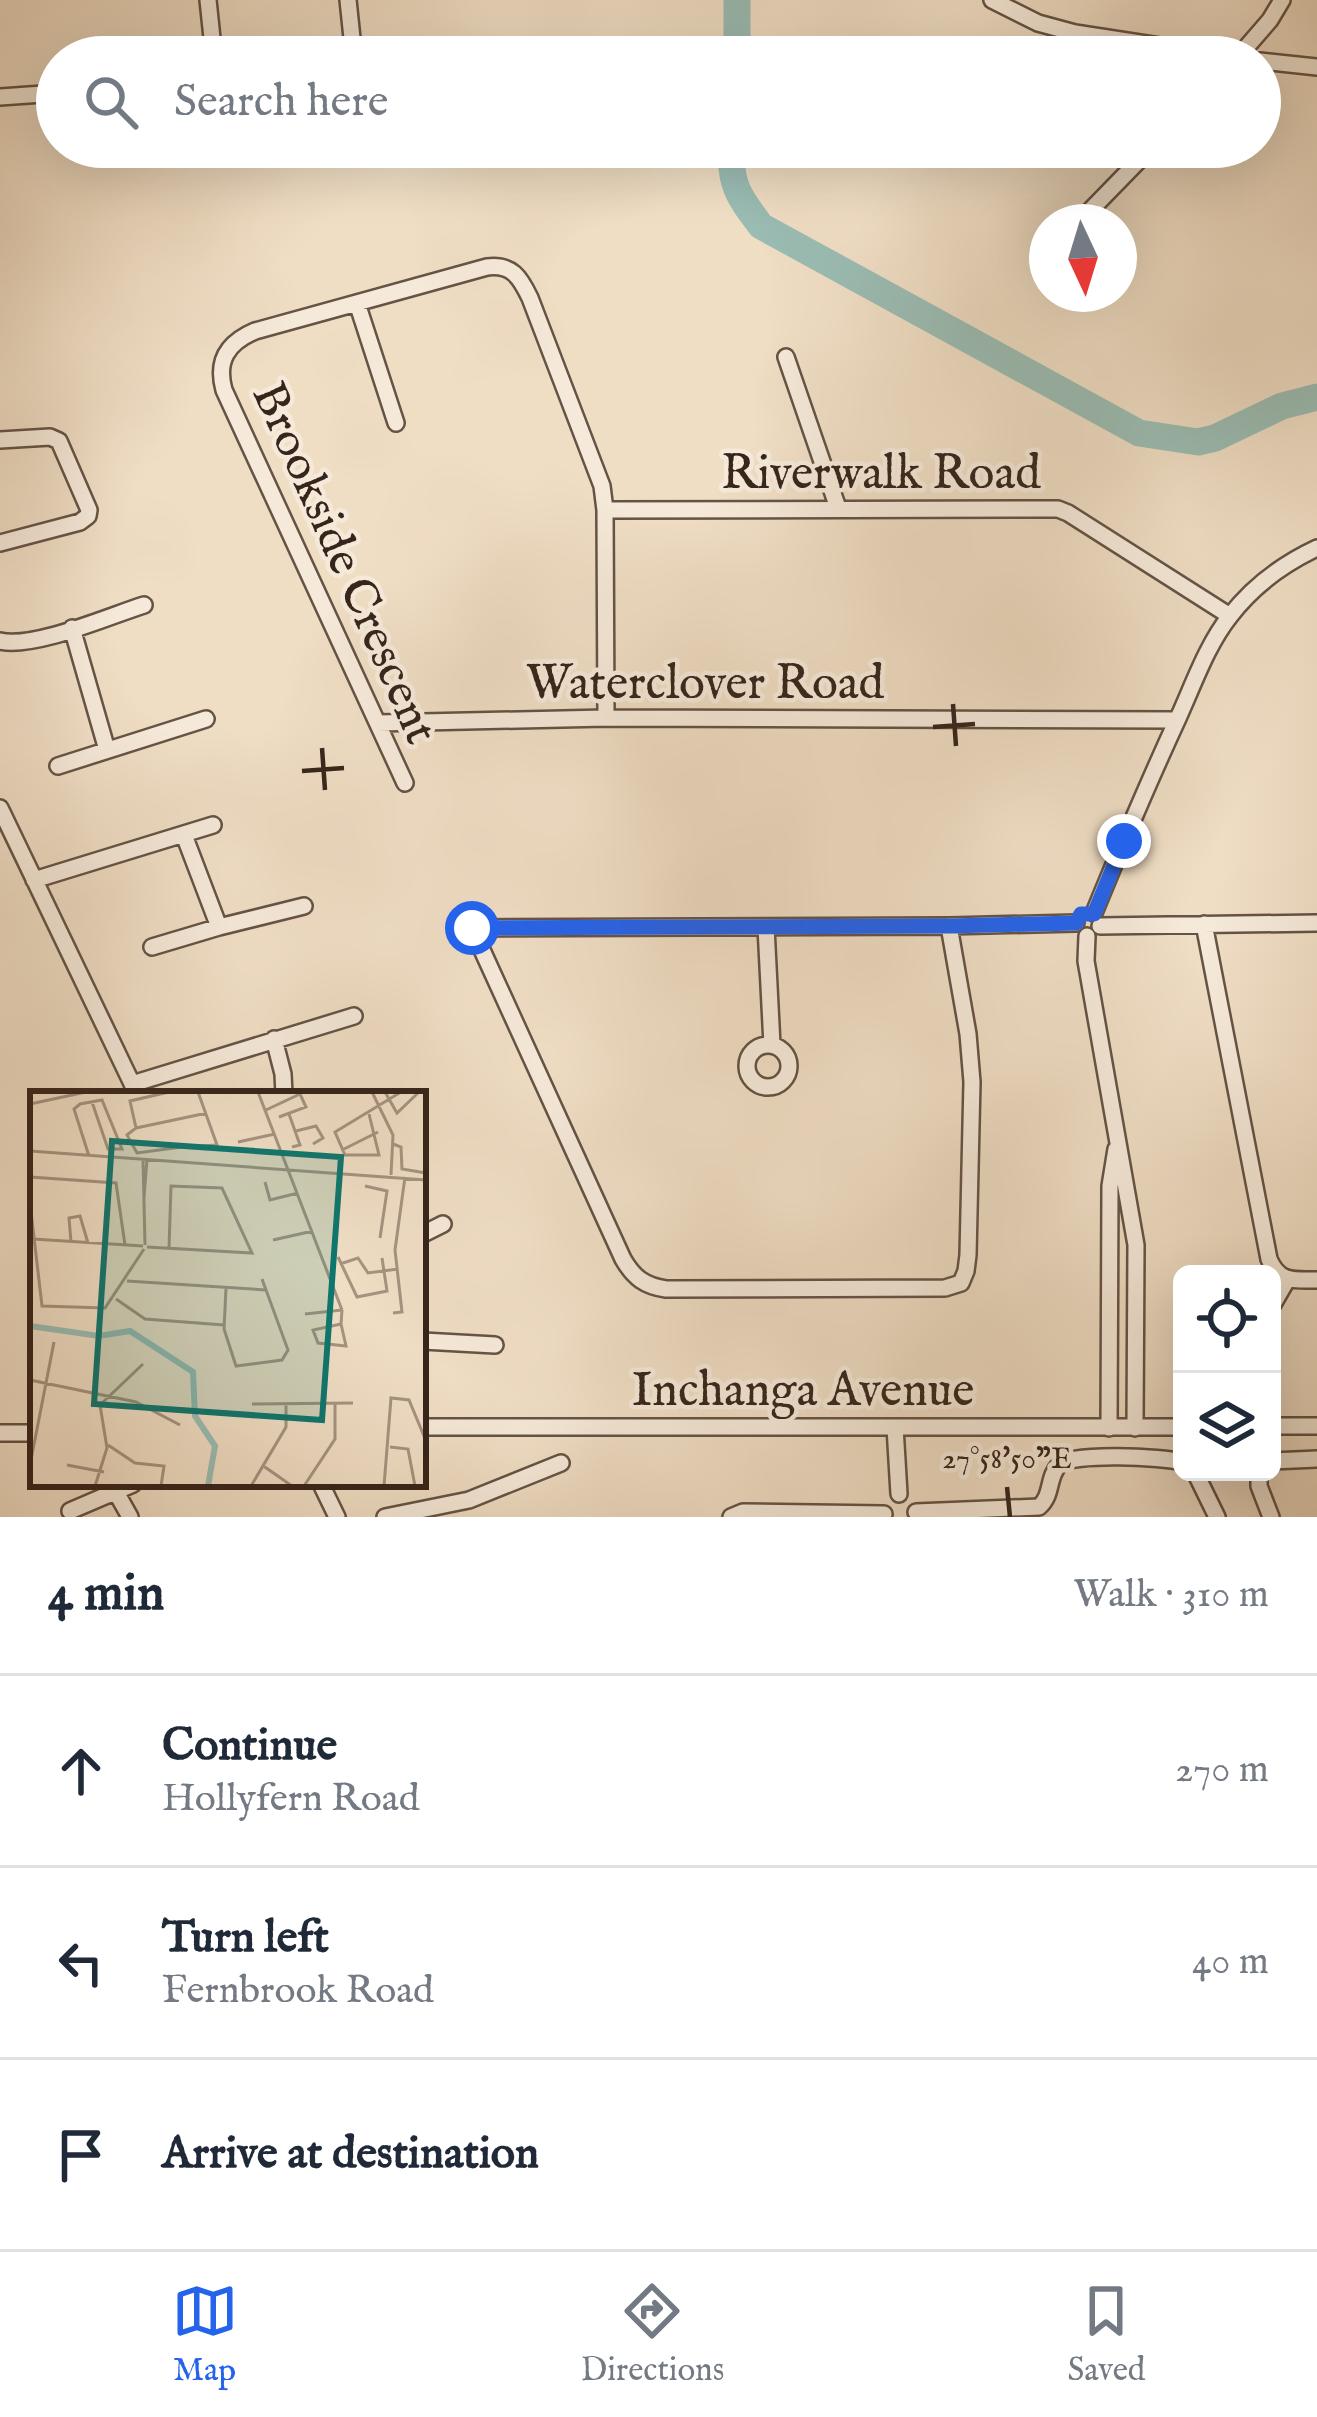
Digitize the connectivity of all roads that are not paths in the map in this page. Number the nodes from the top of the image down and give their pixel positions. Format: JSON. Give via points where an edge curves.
{"nodes":[{"id":1,"x":208,"y":0,"type":"edge"},
{"id":2,"x":348,"y":0,"type":"edge"},
{"id":3,"x":992,"y":0,"type":"edge"},
{"id":4,"x":1282,"y":0,"type":"edge"},
{"id":5,"x":212,"y":36,"type":"edge"},
{"id":6,"x":352,"y":36,"type":"edge"},
{"id":7,"x":1095,"y":36,"type":"edge"},
{"id":8,"x":1254,"y":36,"type":"edge"},
{"id":9,"x":1281,"y":63,"type":"edge"},
{"id":10,"x":1317,"y":67,"type":"edge"},
{"id":11,"x":36,"y":94,"type":"edge"},
{"id":12,"x":0,"y":97,"type":"edge"},
{"id":13,"x":1131,"y":168,"type":"edge"},
{"id":14,"x":1096,"y":204,"type":"edge"},
{"id":15,"x":357,"y":303,"type":"junction"},
{"id":16,"x":786,"y":357,"type":"dead end"},
{"id":17,"x":396,"y":423,"type":"dead end"},
{"id":18,"x":0,"y":440,"type":"edge"},
{"id":19,"x":838,"y":508,"type":"junction"},
{"id":20,"x":605,"y":510,"type":"junction"},
{"id":21,"x":0,"y":543,"type":"edge"},
{"id":22,"x":1317,"y":548,"type":"edge"},
{"id":23,"x":144,"y":604,"type":"dead end"},
{"id":24,"x":1230,"y":616,"type":"junction"},
{"id":25,"x":71,"y":628,"type":"junction"},
{"id":26,"x":0,"y":641,"type":"edge"},
{"id":27,"x":606,"y":718,"type":"junction"},
{"id":28,"x":206,"y":719,"type":"dead end"},
{"id":29,"x":1177,"y":720,"type":"junction"},
{"id":30,"x":378,"y":724,"type":"junction"},
{"id":31,"x":107,"y":750,"type":"junction"},
{"id":32,"x":58,"y":766,"type":"dead end"},
{"id":33,"x":405,"y":784,"type":"dead end"},
{"id":34,"x":0,"y":808,"type":"edge"},
{"id":35,"x":213,"y":825,"type":"dead end"},
{"id":36,"x":184,"y":835,"type":"junction"},
{"id":37,"x":34,"y":880,"type":"junction"},
{"id":38,"x":304,"y":907,"type":"dead end"},
{"id":39,"x":1317,"y":923,"type":"edge"},
{"id":40,"x":1204,"y":924,"type":"junction"},
{"id":41,"x":1089,"y":925,"type":"junction"},
{"id":42,"x":949,"y":926,"type":"junction"},
{"id":43,"x":219,"y":927,"type":"junction"},
{"id":44,"x":766,"y":927,"type":"junction"},
{"id":45,"x":152,"y":947,"type":"dead end"},
{"id":46,"x":354,"y":1016,"type":"dead end"},
{"id":47,"x":274,"y":1039,"type":"junction"},
{"id":48,"x":772,"y":1045,"type":"dead end"},
{"id":49,"x":134,"y":1089,"type":"edge"},
{"id":50,"x":284,"y":1091,"type":"edge"},
{"id":51,"x":1117,"y":1146,"type":"junction"},
{"id":52,"x":443,"y":1224,"type":"dead end"},
{"id":53,"x":426,"y":1232,"type":"edge"},
{"id":54,"x":1136,"y":1245,"type":"junction"},
{"id":55,"x":1110,"y":1246,"type":"junction"},
{"id":56,"x":1287,"y":1280,"type":"junction"},
{"id":57,"x":1317,"y":1280,"type":"edge"},
{"id":58,"x":1281,"y":1290,"type":"edge"},
{"id":59,"x":426,"y":1340,"type":"edge"},
{"id":60,"x":495,"y":1345,"type":"dead end"},
{"id":61,"x":1111,"y":1358,"type":"junction"},
{"id":62,"x":1137,"y":1358,"type":"junction"},
{"id":63,"x":896,"y":1426,"type":"junction"},
{"id":64,"x":1281,"y":1426,"type":"edge"},
{"id":65,"x":1317,"y":1426,"type":"edge"},
{"id":66,"x":426,"y":1427,"type":"edge"},
{"id":67,"x":1173,"y":1427,"type":"edge"},
{"id":68,"x":1109,"y":1428,"type":"junction"},
{"id":69,"x":1135,"y":1428,"type":"junction"},
{"id":70,"x":30,"y":1432,"type":"edge"},
{"id":71,"x":0,"y":1433,"type":"edge"},
{"id":72,"x":1317,"y":1459,"type":"edge"},
{"id":73,"x":1173,"y":1460,"type":"edge"},
{"id":74,"x":1281,"y":1461,"type":"edge"},
{"id":75,"x":561,"y":1463,"type":"dead end"},
{"id":76,"x":1199,"y":1481,"type":"edge"},
{"id":77,"x":1259,"y":1481,"type":"edge"},
{"id":78,"x":127,"y":1487,"type":"edge"},
{"id":79,"x":322,"y":1487,"type":"edge"},
{"id":80,"x":116,"y":1492,"type":"junction"},
{"id":81,"x":899,"y":1494,"type":"junction"},
{"id":82,"x":469,"y":1500,"type":"junction"},
{"id":83,"x":70,"y":1511,"type":"dead end"},
{"id":84,"x":884,"y":1515,"type":"edge"},
{"id":85,"x":915,"y":1515,"type":"edge"},
{"id":86,"x":385,"y":1516,"type":"edge"},
{"id":87,"x":130,"y":1517,"type":"edge"},
{"id":88,"x":337,"y":1517,"type":"edge"},
{"id":89,"x":474,"y":1517,"type":"edge"},
{"id":90,"x":731,"y":1517,"type":"edge"},
{"id":91,"x":1217,"y":1517,"type":"edge"},
{"id":92,"x":1271,"y":1517,"type":"edge"}],
"edges":[{"from":1,"to":5,"type":"street"},
{"from":2,"to":6,"type":"street"},
{"from":3,"to":7,"type":"street","via":[[1038,23]]},
{"from":4,"to":8,"type":"street"},
{"from":9,"to":10,"type":"street"},
{"from":11,"to":12,"type":"street"},
{"from":13,"to":14,"type":"street"},
{"from":15,"to":17,"type":"street"},
{"from":15,"to":20,"type":"street","name":"Brookside Crescent","via":[[487,267],[515,272],[588,447]]},
{"from":15,"to":30,"type":"street","name":"Brookside Crescent","via":[[244,335],[227,350],[220,375]]},
{"from":16,"to":19,"type":"street"},
{"from":18,"to":21,"type":"street","via":[[58,440],[88,510],[80,522]]},
{"from":19,"to":20,"type":"street","name":"Riverwalk Road"},
{"from":19,"to":24,"type":"street","name":"Riverwalk Road","via":[[1058,509]]},
{"from":20,"to":27,"type":"street","name":"Brookside Crescent"},
{"from":22,"to":24,"type":"street","via":[[1275,572]]},
{"from":23,"to":25,"type":"street"},
{"from":24,"to":29,"type":"street"},
{"from":25,"to":26,"type":"street"},
{"from":25,"to":31,"type":"street"},
{"from":27,"to":29,"type":"street","name":"Waterclover Road"},
{"from":27,"to":30,"type":"street","name":"Waterclover Road"},
{"from":28,"to":31,"type":"street"},
{"from":29,"to":41,"type":"street"},
{"from":30,"to":33,"type":"street","name":"Brookside Crescent"},
{"from":31,"to":32,"type":"street"},
{"from":34,"to":37,"type":"street"},
{"from":35,"to":36,"type":"street"},
{"from":36,"to":37,"type":"street"},
{"from":36,"to":43,"type":"street"},
{"from":37,"to":49,"type":"street"},
{"from":38,"to":43,"type":"street"},
{"from":39,"to":40,"type":"street"},
{"from":40,"to":41,"type":"street"},
{"from":40,"to":56,"type":"street","via":[[1269,1259]]},
{"from":41,"to":42,"type":"street"},
{"from":41,"to":51,"type":"street","via":[[1086,961]]},
{"from":42,"to":44,"type":"street"},
{"from":42,"to":44,"type":"street","via":[[972,1082],[961,1283],[646,1284],[623,1259],[472,928]]},
{"from":43,"to":45,"type":"street"},
{"from":44,"to":48,"type":"street"},
{"from":46,"to":47,"type":"street"},
{"from":47,"to":49,"type":"street"},
{"from":47,"to":50,"type":"street"},
{"from":51,"to":54,"type":"street"},
{"from":51,"to":55,"type":"street"},
{"from":52,"to":53,"type":"street"},
{"from":54,"to":55,"type":"street"},
{"from":54,"to":62,"type":"street"},
{"from":55,"to":61,"type":"street"},
{"from":56,"to":57,"type":"street"},
{"from":56,"to":58,"type":"street"},
{"from":59,"to":60,"type":"street"},
{"from":61,"to":62,"type":"street"},
{"from":61,"to":68,"type":"street"},
{"from":62,"to":69,"type":"street"},
{"from":63,"to":66,"type":"street","name":"Inchanga Avenue"},
{"from":63,"to":68,"type":"street","name":"Inchanga Avenue"},
{"from":63,"to":81,"type":"street"},
{"from":64,"to":65,"type":"street"},
{"from":67,"to":69,"type":"street","name":"Inchanga Avenue"},
{"from":68,"to":69,"type":"street","name":"Inchanga Avenue"},
{"from":70,"to":71,"type":"street"},
{"from":72,"to":74,"type":"street"},
{"from":73,"to":85,"type":"street","via":[[1068,1459],[1039,1507]]},
{"from":75,"to":82,"type":"street"},
{"from":76,"to":91,"type":"street"},
{"from":77,"to":92,"type":"street"},
{"from":78,"to":80,"type":"street"},
{"from":79,"to":88,"type":"street"},
{"from":80,"to":83,"type":"street"},
{"from":80,"to":87,"type":"street"},
{"from":81,"to":84,"type":"street"},
{"from":81,"to":85,"type":"street","via":[[914,1502]]},
{"from":82,"to":86,"type":"street"},
{"from":82,"to":89,"type":"street"},
{"from":84,"to":90,"type":"street"}]}
